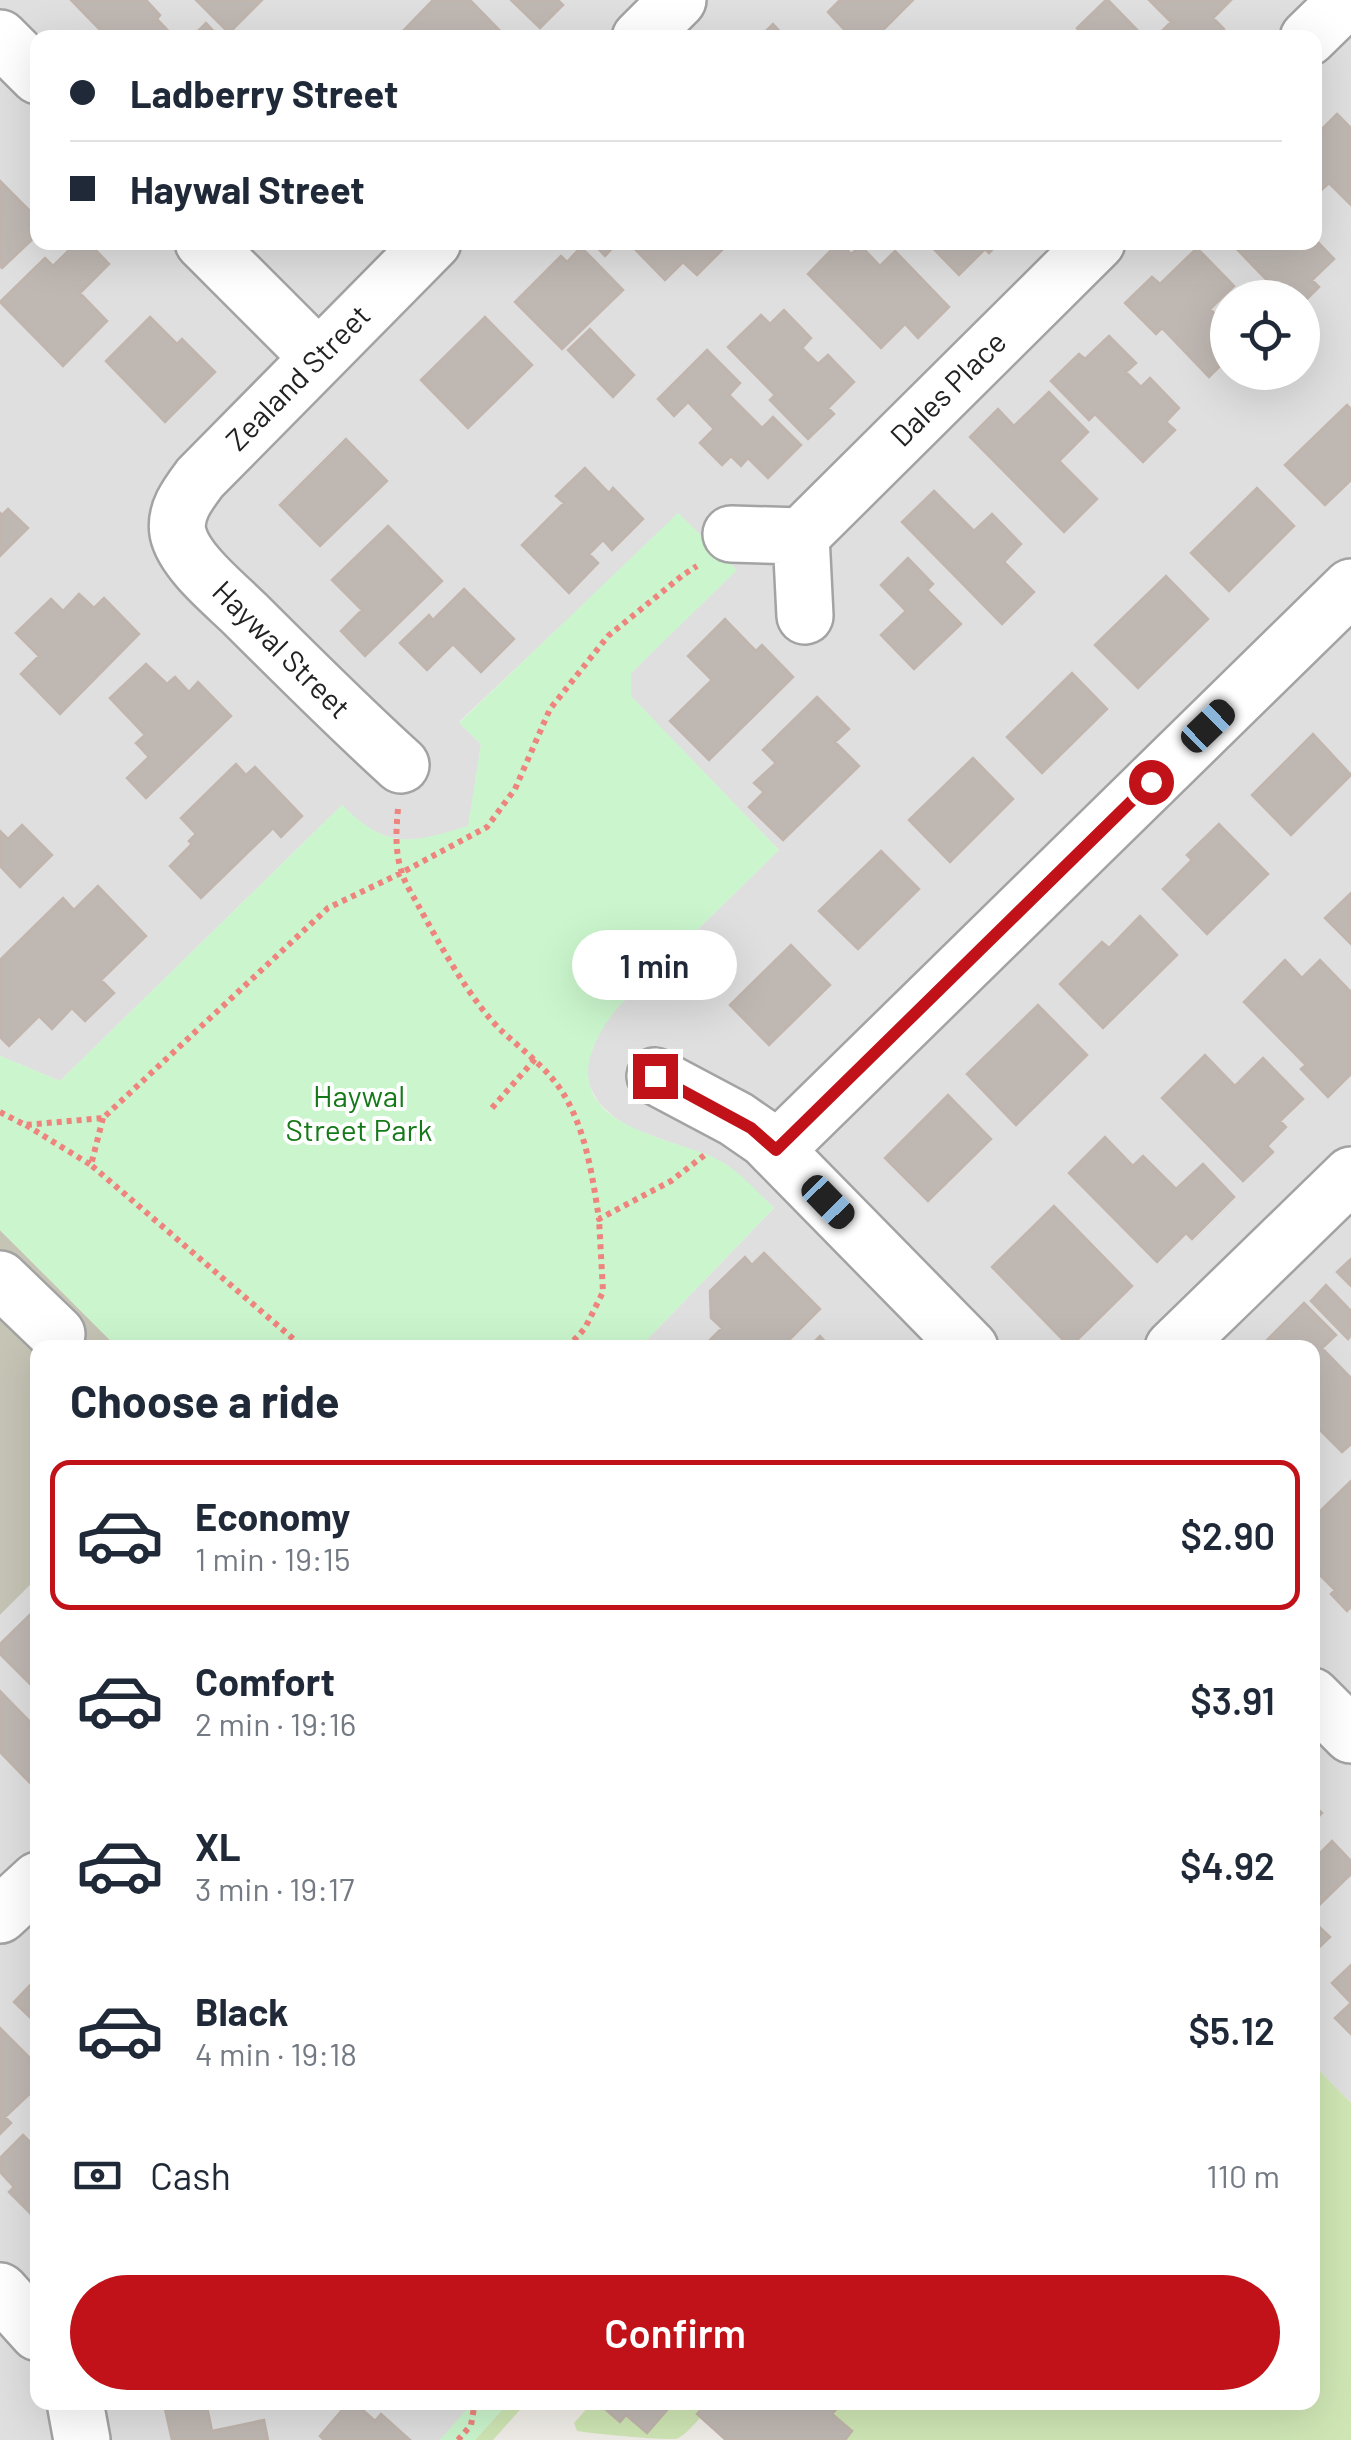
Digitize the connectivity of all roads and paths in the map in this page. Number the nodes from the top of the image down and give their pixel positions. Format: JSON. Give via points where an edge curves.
{"nodes":[{"id":1,"x":678,"y":0,"type":"edge"},
{"id":2,"x":1347,"y":0,"type":"edge"},
{"id":3,"x":648,"y":30,"type":"edge"},
{"id":4,"x":1316,"y":30,"type":"edge"},
{"id":5,"x":0,"y":38,"type":"edge"},
{"id":6,"x":30,"y":68,"type":"edge"},
{"id":7,"x":212,"y":250,"type":"edge"},
{"id":8,"x":426,"y":250,"type":"edge"},
{"id":9,"x":1089,"y":250,"type":"edge"},
{"id":10,"x":318,"y":357,"type":"junction"},
{"id":11,"x":177,"y":524,"type":"joint"},
{"id":12,"x":731,"y":534,"type":"joint"},
{"id":13,"x":801,"y":536,"type":"junction"},
{"id":14,"x":1351,"y":587,"type":"edge"},
{"id":15,"x":805,"y":616,"type":"dead end"},
{"id":16,"x":401,"y":765,"type":"joint"},
{"id":17,"x":401,"y":874,"type":"junction"},
{"id":18,"x":535,"y":1058,"type":"junction"},
{"id":19,"x":655,"y":1076,"type":"dead end"},
{"id":20,"x":492,"y":1108,"type":"dead end"},
{"id":21,"x":0,"y":1112,"type":"edge"},
{"id":22,"x":103,"y":1118,"type":"junction"},
{"id":23,"x":25,"y":1124,"type":"junction"},
{"id":24,"x":756,"y":1135,"type":"junction"},
{"id":25,"x":91,"y":1165,"type":"junction"},
{"id":26,"x":1351,"y":1175,"type":"edge"},
{"id":27,"x":599,"y":1219,"type":"junction"},
{"id":28,"x":0,"y":1279,"type":"edge"},
{"id":29,"x":57,"y":1334,"type":"dead end"},
{"id":30,"x":295,"y":1340,"type":"edge"},
{"id":31,"x":575,"y":1340,"type":"edge"},
{"id":32,"x":962,"y":1340,"type":"edge"},
{"id":33,"x":1181,"y":1340,"type":"edge"},
{"id":34,"x":1320,"y":1704,"type":"edge"},
{"id":35,"x":1351,"y":1735,"type":"edge"},
{"id":36,"x":30,"y":1887,"type":"edge"},
{"id":37,"x":0,"y":1915,"type":"edge"},
{"id":38,"x":0,"y":2291,"type":"edge"},
{"id":39,"x":30,"y":2324,"type":"edge"},
{"id":40,"x":76,"y":2410,"type":"edge"},
{"id":41,"x":475,"y":2410,"type":"edge"},
{"id":42,"x":82,"y":2440,"type":"edge"},
{"id":43,"x":458,"y":2440,"type":"edge"}],
"edges":[{"from":1,"to":3,"type":"street"},
{"from":2,"to":4,"type":"street"},
{"from":5,"to":6,"type":"street"},
{"from":7,"to":10,"type":"street"},
{"from":8,"to":10,"type":"street","name":"Zealand Street"},
{"from":9,"to":13,"type":"street","name":"Dales Place"},
{"from":10,"to":11,"type":"street","name":"Zealand Street","via":[[200,478]]},
{"from":11,"to":16,"type":"street","name":"Haywal Street","via":[[200,569]]},
{"from":12,"to":13,"type":"street"},
{"from":12,"to":17,"type":"path","via":[[724,550],[683,574],[608,636],[550,709],[515,789],[487,827]]},
{"from":13,"to":15,"type":"street"},
{"from":14,"to":24,"type":"street"},
{"from":16,"to":17,"type":"path","via":[[395,838]]},
{"from":17,"to":18,"type":"path","via":[[474,996]]},
{"from":17,"to":22,"type":"path","via":[[328,908]]},
{"from":18,"to":20,"type":"path"},
{"from":18,"to":27,"type":"path","via":[[567,1099]]},
{"from":19,"to":24,"type":"street"},
{"from":21,"to":23,"type":"path"},
{"from":22,"to":23,"type":"path"},
{"from":22,"to":25,"type":"path"},
{"from":23,"to":25,"type":"path"},
{"from":24,"to":27,"type":"path","via":[[710,1150],[671,1181]]},
{"from":24,"to":32,"type":"street"},
{"from":25,"to":30,"type":"path"},
{"from":26,"to":33,"type":"street"},
{"from":27,"to":31,"type":"path","via":[[603,1292]]},
{"from":28,"to":29,"type":"street"},
{"from":34,"to":35,"type":"street"},
{"from":36,"to":37,"type":"street"},
{"from":38,"to":39,"type":"street"},
{"from":40,"to":42,"type":"street"},
{"from":41,"to":43,"type":"path"}]}
